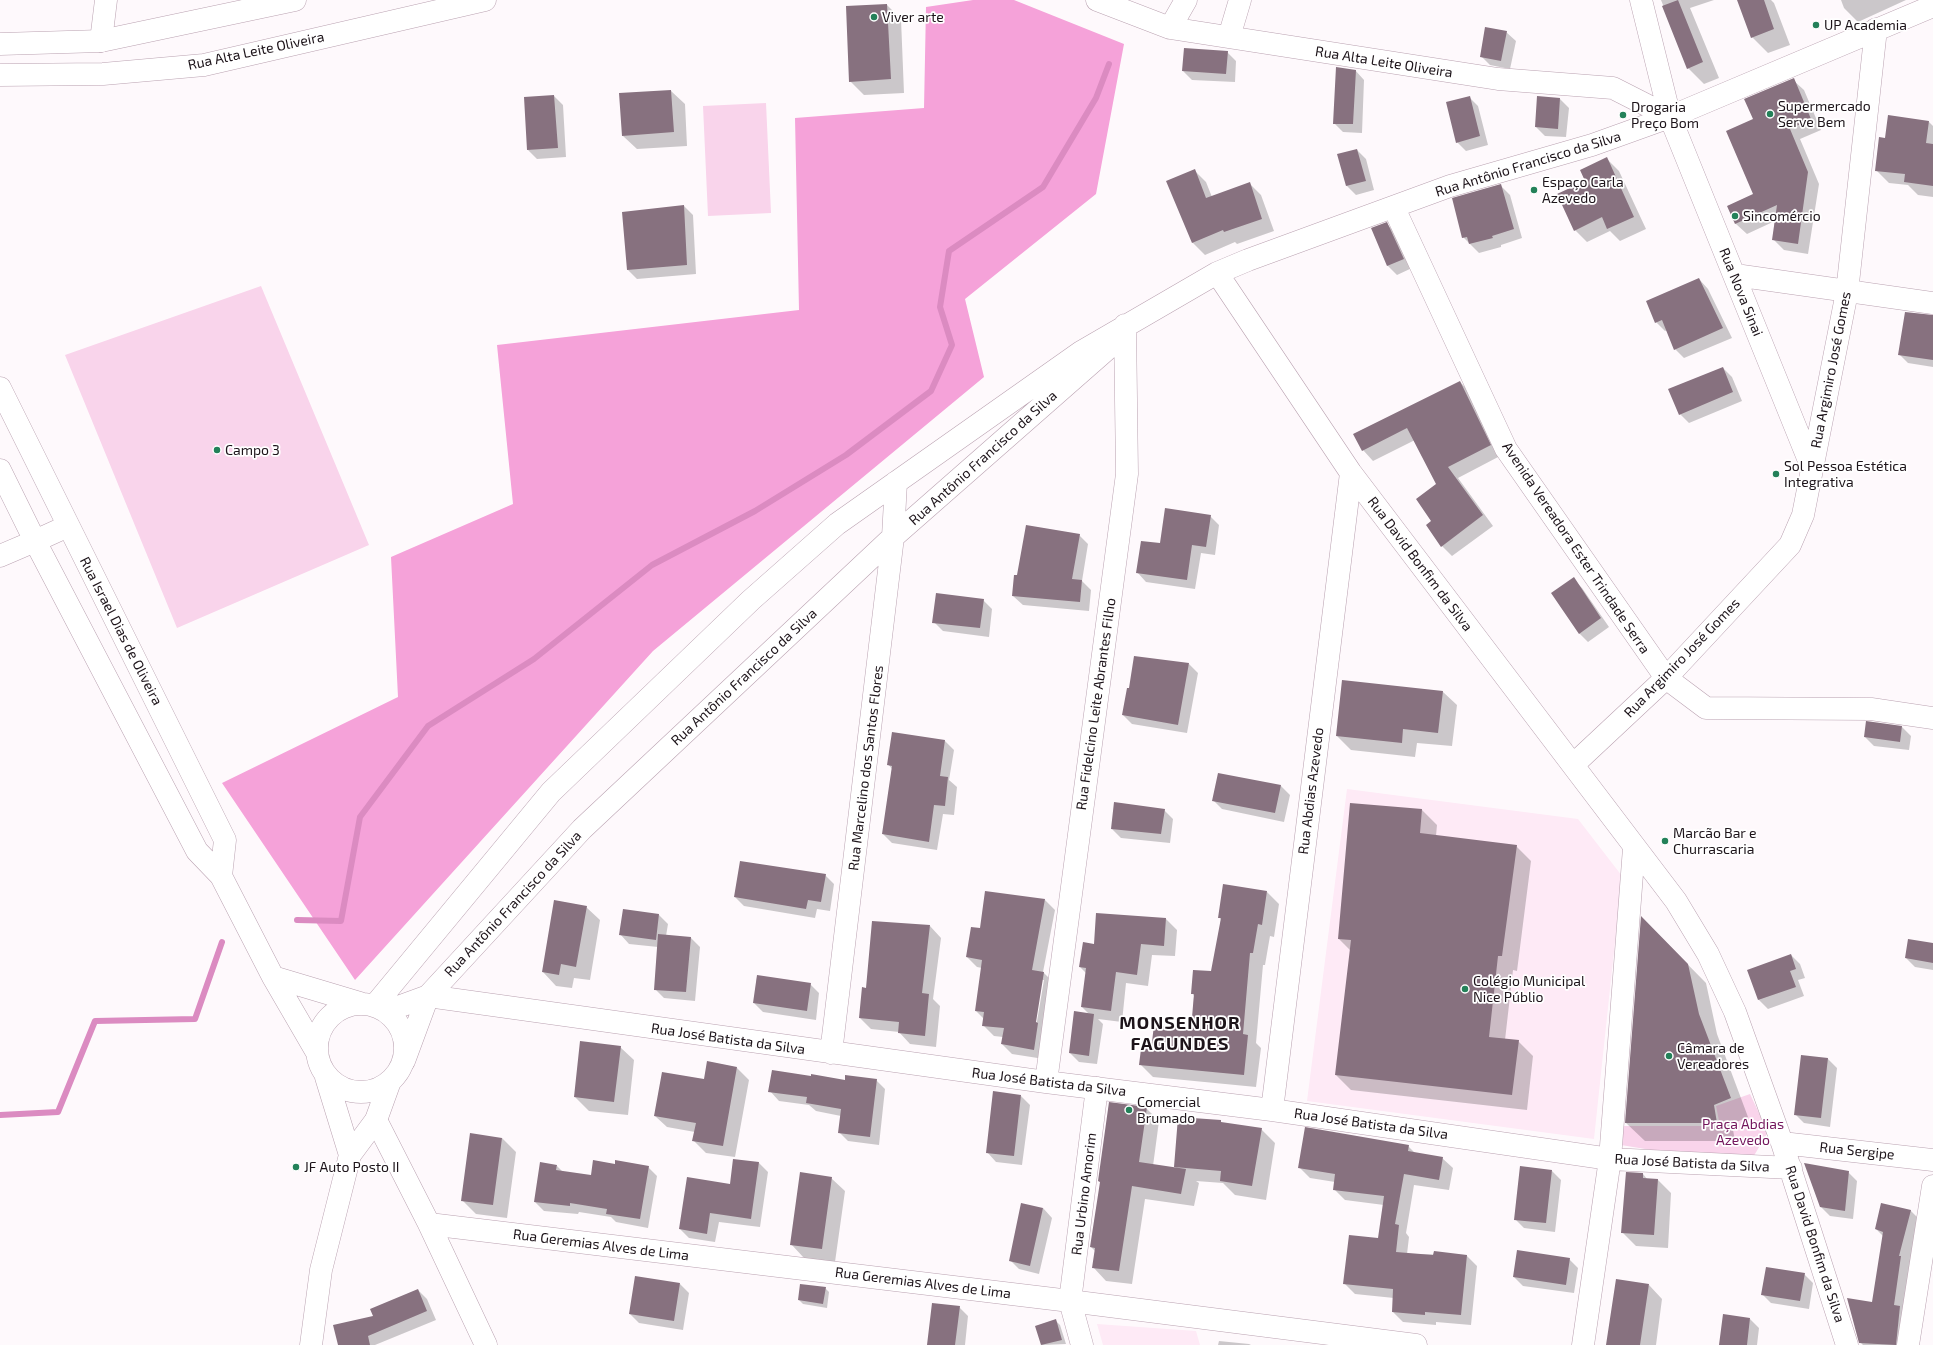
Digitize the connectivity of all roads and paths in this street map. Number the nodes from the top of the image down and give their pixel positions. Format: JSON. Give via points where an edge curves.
{"nodes":[{"id":1,"x":106,"y":0,"type":"edge"},
{"id":2,"x":295,"y":0,"type":"edge"},
{"id":3,"x":485,"y":0,"type":"edge"},
{"id":4,"x":1097,"y":0,"type":"edge"},
{"id":5,"x":1186,"y":0,"type":"edge"},
{"id":6,"x":1240,"y":0,"type":"edge"},
{"id":7,"x":1641,"y":0,"type":"edge"},
{"id":8,"x":1933,"y":6,"type":"edge"},
{"id":9,"x":1170,"y":28,"type":"junction"},
{"id":10,"x":1876,"y":29,"type":"junction"},
{"id":11,"x":1229,"y":37,"type":"junction"},
{"id":12,"x":101,"y":41,"type":"junction"},
{"id":13,"x":0,"y":44,"type":"edge"},
{"id":14,"x":0,"y":75,"type":"edge"},
{"id":15,"x":1670,"y":116,"type":"junction"},
{"id":16,"x":1394,"y":208,"type":"junction"},
{"id":17,"x":1217,"y":273,"type":"junction"},
{"id":18,"x":1734,"y":275,"type":"junction"},
{"id":19,"x":1847,"y":292,"type":"junction"},
{"id":20,"x":1933,"y":303,"type":"edge"},
{"id":21,"x":1125,"y":325,"type":"junction"},
{"id":22,"x":0,"y":388,"type":"edge"},
{"id":23,"x":1812,"y":468,"type":"junction"},
{"id":24,"x":0,"y":470,"type":"edge"},
{"id":25,"x":1351,"y":473,"type":"junction"},
{"id":26,"x":896,"y":482,"type":"junction"},
{"id":27,"x":68,"y":526,"type":"junction"},
{"id":28,"x":893,"y":537,"type":"junction"},
{"id":29,"x":35,"y":541,"type":"junction"},
{"id":30,"x":0,"y":556,"type":"edge"},
{"id":31,"x":1666,"y":678,"type":"junction"},
{"id":32,"x":1933,"y":718,"type":"edge"},
{"id":33,"x":1573,"y":765,"type":"junction"},
{"id":34,"x":1634,"y":848,"type":"junction"},
{"id":35,"x":221,"y":876,"type":"junction"},
{"id":36,"x":273,"y":977,"type":"junction"},
{"id":37,"x":428,"y":996,"type":"junction"},
{"id":38,"x":374,"y":1006,"type":"junction"},
{"id":39,"x":316,"y":1051,"type":"junction"},
{"id":40,"x":832,"y":1054,"type":"junction"},
{"id":41,"x":404,"y":1061,"type":"junction"},
{"id":42,"x":326,"y":1077,"type":"junction"},
{"id":43,"x":1046,"y":1082,"type":"junction"},
{"id":44,"x":389,"y":1084,"type":"junction"},
{"id":45,"x":1097,"y":1088,"type":"junction"},
{"id":46,"x":1272,"y":1110,"type":"junction"},
{"id":47,"x":376,"y":1120,"type":"junction"},
{"id":48,"x":1782,"y":1143,"type":"junction"},
{"id":49,"x":350,"y":1155,"type":"junction"},
{"id":50,"x":1610,"y":1159,"type":"junction"},
{"id":51,"x":1933,"y":1160,"type":"edge"},
{"id":52,"x":1791,"y":1168,"type":"junction"},
{"id":53,"x":1933,"y":1186,"type":"edge"},
{"id":54,"x":429,"y":1224,"type":"junction"},
{"id":55,"x":1070,"y":1301,"type":"junction"},
{"id":56,"x":311,"y":1345,"type":"edge"},
{"id":57,"x":486,"y":1345,"type":"edge"},
{"id":58,"x":1082,"y":1345,"type":"edge"},
{"id":59,"x":1416,"y":1345,"type":"edge"},
{"id":60,"x":1583,"y":1345,"type":"edge"},
{"id":61,"x":1847,"y":1345,"type":"edge"},
{"id":62,"x":1908,"y":1345,"type":"edge"}],
"edges":[{"from":1,"to":12,"type":"street"},
{"from":2,"to":12,"type":"street"},
{"from":3,"to":14,"type":"street","name":"Rua Alta Leite Oliveira","via":[[204,65],[103,74]]},
{"from":4,"to":9,"type":"street","name":"Rua Alta Leite Oliveira"},
{"from":5,"to":9,"type":"street"},
{"from":6,"to":11,"type":"street"},
{"from":7,"to":15,"type":"street","name":"Rua Nova Sinai"},
{"from":8,"to":10,"type":"street","name":"Rua Antônio Francisco da Silva"},
{"from":9,"to":11,"type":"street","name":"Rua Alta Leite Oliveira"},
{"from":10,"to":15,"type":"street","name":"Rua Antônio Francisco da Silva"},
{"from":10,"to":19,"type":"street","name":"Rua Argimiro José Gomes"},
{"from":11,"to":15,"type":"street","name":"Rua Alta Leite Oliveira","via":[[1498,80],[1613,88]]},
{"from":12,"to":13,"type":"street"},
{"from":15,"to":16,"type":"street","name":"Rua Antônio Francisco da Silva","via":[[1592,146],[1450,186]]},
{"from":15,"to":18,"type":"street","name":"Rua Nova Sinai"},
{"from":16,"to":17,"type":"street","name":"Rua Antônio Francisco da Silva"},
{"from":16,"to":31,"type":"street","name":"Avenida Vereadora Ester Trindade Serra","via":[[1506,449]]},
{"from":17,"to":21,"type":"street","name":"Rua Antônio Francisco da Silva"},
{"from":17,"to":25,"type":"street","name":"Rua David Bonfim da Silva"},
{"from":18,"to":19,"type":"street"},
{"from":18,"to":23,"type":"street","name":"Rua Nova Sinai"},
{"from":19,"to":20,"type":"street"},
{"from":19,"to":23,"type":"street","name":"Rua Argimiro José Gomes"},
{"from":21,"to":26,"type":"street","name":"Rua Antônio Francisco da Silva","via":[[1081,352]]},
{"from":21,"to":28,"type":"street","name":"Rua Antônio Francisco da Silva","via":[[1111,345]]},
{"from":21,"to":43,"type":"street","name":"Rua Fidelcino Leite Abrantes Filho","via":[[1127,474]]},
{"from":22,"to":27,"type":"street","name":"Rua Israel Dias de Oliveira"},
{"from":23,"to":31,"type":"street","name":"Rua Argimiro José Gomes","via":[[1803,515],[1790,545]]},
{"from":24,"to":29,"type":"street"},
{"from":25,"to":33,"type":"street","name":"Rua David Bonfim da Silva"},
{"from":25,"to":46,"type":"street","name":"Rua Abdias Azevedo"},
{"from":26,"to":28,"type":"street","name":"Rua Marcelino dos Santos Flores"},
{"from":26,"to":38,"type":"street","name":"Rua Antônio Francisco da Silva","via":[[837,524],[751,600],[550,792]]},
{"from":27,"to":29,"type":"street"},
{"from":27,"to":35,"type":"street","name":"Rua Israel Dias de Oliveira","via":[[225,840]]},
{"from":28,"to":37,"type":"street","name":"Rua Antônio Francisco da Silva","via":[[582,829]]},
{"from":28,"to":40,"type":"street","name":"Rua Marcelino dos Santos Flores"},
{"from":29,"to":30,"type":"street"},
{"from":29,"to":35,"type":"street","via":[[198,851]]},
{"from":31,"to":32,"type":"street","name":"Avenida Vereadora Ester Trindade Serra","via":[[1706,708],[1871,709]]},
{"from":31,"to":33,"type":"street","name":"Rua Argimiro José Gomes"},
{"from":33,"to":34,"type":"street","name":"Rua David Bonfim da Silva"},
{"from":34,"to":48,"type":"street","via":[[1676,901],[1708,954],[1735,1012]]},
{"from":34,"to":50,"type":"street"},
{"from":35,"to":36,"type":"street"},
{"from":36,"to":38,"type":"street"},
{"from":36,"to":39,"type":"street"},
{"from":37,"to":38,"type":"street"},
{"from":37,"to":40,"type":"street","name":"Rua José Batista da Silva"},
{"from":37,"to":41,"type":"street","name":"Rua Antônio Francisco da Silva"},
{"from":38,"to":39,"type":"street","via":[[346,1006],[323,1024]]},
{"from":38,"to":41,"type":"street","via":[[404,1033]]},
{"from":39,"to":42,"type":"street"},
{"from":40,"to":43,"type":"street","name":"Rua José Batista da Silva"},
{"from":41,"to":44,"type":"street"},
{"from":42,"to":44,"type":"street","via":[[336,1086],[363,1093]]},
{"from":42,"to":49,"type":"street"},
{"from":43,"to":45,"type":"street","name":"Rua José Batista da Silva"},
{"from":44,"to":47,"type":"street"},
{"from":45,"to":46,"type":"street","name":"Rua José Batista da Silva"},
{"from":45,"to":55,"type":"street","name":"Rua Urbino Amorim"},
{"from":46,"to":50,"type":"street","name":"Rua José Batista da Silva"},
{"from":47,"to":49,"type":"street"},
{"from":47,"to":54,"type":"street"},
{"from":48,"to":51,"type":"street","name":"Rua Sergipe"},
{"from":48,"to":52,"type":"street","name":"Rua David Bonfim da Silva"},
{"from":49,"to":56,"type":"street","via":[[321,1270]]},
{"from":50,"to":52,"type":"street","name":"Rua José Batista da Silva"},
{"from":50,"to":60,"type":"street"},
{"from":52,"to":61,"type":"street","name":"Rua David Bonfim da Silva"},
{"from":53,"to":62,"type":"street"},
{"from":54,"to":55,"type":"street","name":"Rua Geremias Alves de Lima"},
{"from":54,"to":57,"type":"street"},
{"from":55,"to":58,"type":"street"},
{"from":55,"to":59,"type":"street","name":"Rua Geremias Alves de Lima"}]}
